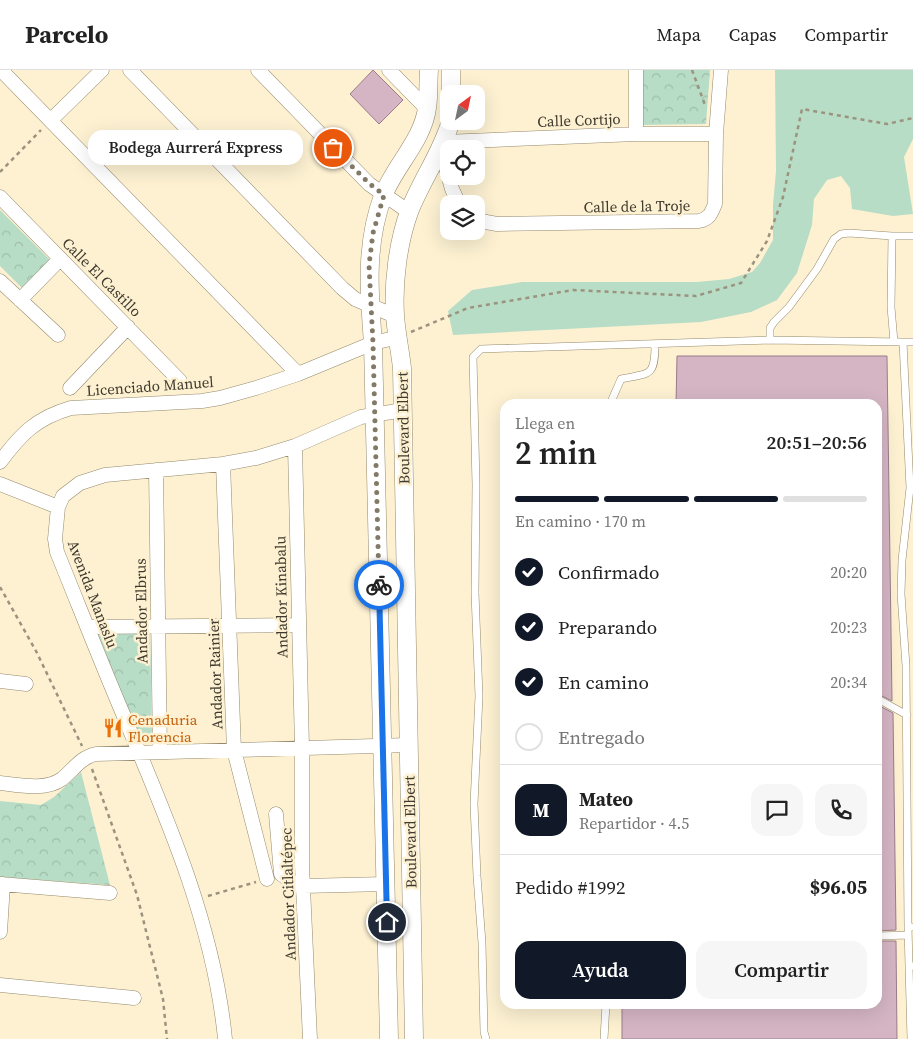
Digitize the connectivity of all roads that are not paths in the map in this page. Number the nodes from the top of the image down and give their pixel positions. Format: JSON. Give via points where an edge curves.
{"nodes":[{"id":1,"x":1,"y":70,"type":"edge"},
{"id":2,"x":102,"y":70,"type":"edge"},
{"id":3,"x":130,"y":70,"type":"edge"},
{"id":4,"x":258,"y":70,"type":"edge"},
{"id":5,"x":389,"y":70,"type":"edge"},
{"id":6,"x":429,"y":70,"type":"edge"},
{"id":7,"x":450,"y":70,"type":"edge"},
{"id":8,"x":636,"y":70,"type":"edge"},
{"id":9,"x":721,"y":70,"type":"edge"},
{"id":10,"x":451,"y":85,"type":"edge"},
{"id":11,"x":428,"y":109,"type":"junction"},
{"id":12,"x":51,"y":120,"type":"junction"},
{"id":13,"x":636,"y":134,"type":"junction"},
{"id":14,"x":716,"y":134,"type":"junction"},
{"id":15,"x":485,"y":143,"type":"edge"},
{"id":16,"x":440,"y":152,"type":"edge"},
{"id":17,"x":384,"y":195,"type":"junction"},
{"id":18,"x":0,"y":197,"type":"edge"},
{"id":19,"x":409,"y":212,"type":"junction"},
{"id":20,"x":485,"y":222,"type":"edge"},
{"id":21,"x":892,"y":236,"type":"junction"},
{"id":22,"x":913,"y":236,"type":"edge"},
{"id":23,"x":60,"y":259,"type":"junction"},
{"id":24,"x":0,"y":281,"type":"edge"},
{"id":25,"x":20,"y":300,"type":"junction"},
{"id":26,"x":370,"y":305,"type":"junction"},
{"id":27,"x":395,"y":316,"type":"junction"},
{"id":28,"x":128,"y":327,"type":"junction"},
{"id":29,"x":58,"y":335,"type":"dead end"},
{"id":30,"x":398,"y":337,"type":"junction"},
{"id":31,"x":770,"y":340,"type":"junction"},
{"id":32,"x":894,"y":342,"type":"junction"},
{"id":33,"x":904,"y":342,"type":"junction"},
{"id":34,"x":913,"y":342,"type":"edge"},
{"id":35,"x":373,"y":343,"type":"junction"},
{"id":36,"x":656,"y":344,"type":"junction"},
{"id":37,"x":298,"y":374,"type":"junction"},
{"id":38,"x":180,"y":380,"type":"dead end"},
{"id":39,"x":70,"y":388,"type":"dead end"},
{"id":40,"x":612,"y":399,"type":"edge"},
{"id":41,"x":403,"y":410,"type":"junction"},
{"id":42,"x":910,"y":411,"type":"edge"},
{"id":43,"x":374,"y":414,"type":"junction"},
{"id":44,"x":911,"y":445,"type":"edge"},
{"id":45,"x":294,"y":446,"type":"junction"},
{"id":46,"x":911,"y":457,"type":"edge"},
{"id":47,"x":0,"y":462,"type":"edge"},
{"id":48,"x":223,"y":464,"type":"junction"},
{"id":49,"x":156,"y":470,"type":"junction"},
{"id":50,"x":0,"y":484,"type":"edge"},
{"id":51,"x":912,"y":488,"type":"edge"},
{"id":52,"x":58,"y":507,"type":"junction"},
{"id":53,"x":298,"y":625,"type":"junction"},
{"id":54,"x":158,"y":626,"type":"junction"},
{"id":55,"x":229,"y":626,"type":"junction"},
{"id":56,"x":88,"y":627,"type":"junction"},
{"id":57,"x":910,"y":666,"type":"edge"},
{"id":58,"x":0,"y":682,"type":"edge"},
{"id":59,"x":26,"y":684,"type":"dead end"},
{"id":60,"x":910,"y":696,"type":"edge"},
{"id":61,"x":882,"y":701,"type":"edge"},
{"id":62,"x":909,"y":718,"type":"edge"},
{"id":63,"x":409,"y":745,"type":"junction"},
{"id":64,"x":382,"y":746,"type":"junction"},
{"id":65,"x":302,"y":748,"type":"junction"},
{"id":66,"x":234,"y":750,"type":"junction"},
{"id":67,"x":140,"y":752,"type":"junction"},
{"id":68,"x":160,"y":752,"type":"junction"},
{"id":69,"x":910,"y":754,"type":"edge"},
{"id":70,"x":0,"y":783,"type":"edge"},
{"id":71,"x":276,"y":814,"type":"dead end"},
{"id":72,"x":267,"y":879,"type":"road end"},
{"id":73,"x":1,"y":884,"type":"edge"},
{"id":74,"x":386,"y":884,"type":"junction"},
{"id":75,"x":303,"y":886,"type":"junction"},
{"id":76,"x":110,"y":893,"type":"dead end"},
{"id":77,"x":910,"y":927,"type":"edge"},
{"id":78,"x":0,"y":932,"type":"edge"},
{"id":79,"x":882,"y":936,"type":"edge"},
{"id":80,"x":908,"y":936,"type":"junction"},
{"id":81,"x":911,"y":966,"type":"edge"},
{"id":82,"x":0,"y":985,"type":"edge"},
{"id":83,"x":134,"y":998,"type":"dead end"},
{"id":84,"x":606,"y":1009,"type":"edge"},
{"id":85,"x":912,"y":1038,"type":"edge"},
{"id":86,"x":225,"y":1039,"type":"edge"},
{"id":87,"x":310,"y":1039,"type":"edge"},
{"id":88,"x":390,"y":1039,"type":"edge"},
{"id":89,"x":414,"y":1039,"type":"edge"},
{"id":90,"x":486,"y":1039,"type":"edge"},
{"id":91,"x":604,"y":1039,"type":"edge"}],
"edges":[{"from":1,"to":12,"type":"street"},
{"from":2,"to":12,"type":"street"},
{"from":3,"to":26,"type":"street","via":[[342,288],[355,299]]},
{"from":4,"to":17,"type":"street","via":[[364,179]]},
{"from":5,"to":11,"type":"street"},
{"from":6,"to":11,"type":"street","name":"Boulevard Elbert"},
{"from":7,"to":10,"type":"street"},
{"from":8,"to":13,"type":"street"},
{"from":9,"to":14,"type":"street","name":"Calle de la Troje"},
{"from":11,"to":17,"type":"street","name":"Boulevard Elbert","via":[[415,141]]},
{"from":12,"to":37,"type":"street"},
{"from":13,"to":14,"type":"street","name":"Calle Cortijo"},
{"from":13,"to":15,"type":"street","name":"Calle Cortijo"},
{"from":14,"to":20,"type":"street","name":"Calle de la Troje","via":[[715,204],[706,220]]},
{"from":16,"to":19,"type":"street","name":"Boulevard Elbert"},
{"from":17,"to":19,"type":"street"},
{"from":17,"to":26,"type":"street","name":"Boulevard Elbert","via":[[370,249]]},
{"from":18,"to":23,"type":"street","name":"Calle El Castillo"},
{"from":19,"to":27,"type":"street","name":"Boulevard Elbert","via":[[398,259]]},
{"from":21,"to":22,"type":"lane"},
{"from":21,"to":31,"type":"lane","via":[[849,233],[834,239],[817,269],[770,328]]},
{"from":21,"to":32,"type":"lane"},
{"from":23,"to":25,"type":"street"},
{"from":23,"to":28,"type":"street","name":"Calle El Castillo"},
{"from":24,"to":25,"type":"street"},
{"from":25,"to":29,"type":"street"},
{"from":26,"to":27,"type":"street"},
{"from":26,"to":35,"type":"street","name":"Boulevard Elbert"},
{"from":27,"to":30,"type":"street","name":"Boulevard Elbert"},
{"from":28,"to":38,"type":"street","name":"Calle El Castillo"},
{"from":28,"to":39,"type":"street"},
{"from":30,"to":35,"type":"street","name":"Licenciado Manuel"},
{"from":30,"to":41,"type":"street","name":"Boulevard Elbert"},
{"from":31,"to":32,"type":"lane"},
{"from":31,"to":36,"type":"lane"},
{"from":32,"to":33,"type":"lane"},
{"from":33,"to":34,"type":"lane"},
{"from":33,"to":42,"type":"lane"},
{"from":35,"to":37,"type":"street","name":"Licenciado Manuel"},
{"from":35,"to":43,"type":"street","name":"Boulevard Elbert"},
{"from":36,"to":40,"type":"lane","via":[[653,368],[649,373],[621,379]]},
{"from":36,"to":90,"type":"lane","via":[[481,349],[474,357],[479,696],[474,812]]},
{"from":37,"to":47,"type":"street","name":"Licenciado Manuel","via":[[202,401],[71,408],[56,412],[32,425]]},
{"from":41,"to":43,"type":"street"},
{"from":41,"to":63,"type":"street","name":"Boulevard Elbert"},
{"from":42,"to":44,"type":"lane"},
{"from":43,"to":45,"type":"street"},
{"from":43,"to":64,"type":"street","name":"Boulevard Elbert"},
{"from":44,"to":46,"type":"lane"},
{"from":45,"to":48,"type":"street"},
{"from":45,"to":53,"type":"street","name":"Andador Kinabalu"},
{"from":46,"to":51,"type":"lane"},
{"from":48,"to":49,"type":"street"},
{"from":48,"to":55,"type":"street","name":"Andador Rainier"},
{"from":49,"to":52,"type":"street","via":[[105,475],[80,482],[63,496]]},
{"from":49,"to":54,"type":"street","name":"Andador Elbrus"},
{"from":50,"to":52,"type":"street"},
{"from":51,"to":57,"type":"lane","via":[[902,560],[901,594]]},
{"from":52,"to":56,"type":"street","name":"Avenida Manaslu","via":[[55,521],[57,552]]},
{"from":53,"to":55,"type":"street"},
{"from":53,"to":65,"type":"street","name":"Andador Kinabalu"},
{"from":54,"to":55,"type":"street"},
{"from":54,"to":56,"type":"street"},
{"from":54,"to":68,"type":"street","name":"Andador Elbrus"},
{"from":55,"to":66,"type":"street","name":"Andador Rainier"},
{"from":56,"to":67,"type":"street","name":"Avenida Manaslu"},
{"from":57,"to":60,"type":"lane"},
{"from":58,"to":59,"type":"street"},
{"from":60,"to":62,"type":"lane"},
{"from":61,"to":62,"type":"lane"},
{"from":62,"to":69,"type":"lane"},
{"from":63,"to":64,"type":"street"},
{"from":63,"to":89,"type":"street","name":"Boulevard Elbert"},
{"from":64,"to":65,"type":"street"},
{"from":64,"to":74,"type":"street","name":"Boulevard Elbert"},
{"from":65,"to":66,"type":"street"},
{"from":65,"to":75,"type":"street","name":"Andador Citlaltépec"},
{"from":66,"to":68,"type":"street"},
{"from":66,"to":72,"type":"street","name":"Andador Rainier"},
{"from":67,"to":68,"type":"street"},
{"from":67,"to":70,"type":"street","via":[[87,756],[54,784]]},
{"from":67,"to":86,"type":"street","name":"Avenida Manaslu","via":[[196,900],[213,968]]},
{"from":69,"to":77,"type":"lane"},
{"from":71,"to":75,"type":"street","via":[[281,874]]},
{"from":73,"to":76,"type":"street"},
{"from":73,"to":78,"type":"street"},
{"from":74,"to":75,"type":"street"},
{"from":74,"to":88,"type":"street","name":"Boulevard Elbert"},
{"from":75,"to":87,"type":"street","name":"Andador Citlaltépec"},
{"from":77,"to":80,"type":"lane"},
{"from":79,"to":80,"type":"lane"},
{"from":80,"to":81,"type":"lane"},
{"from":81,"to":85,"type":"lane"},
{"from":82,"to":83,"type":"street"},
{"from":84,"to":91,"type":"lane"}]}
